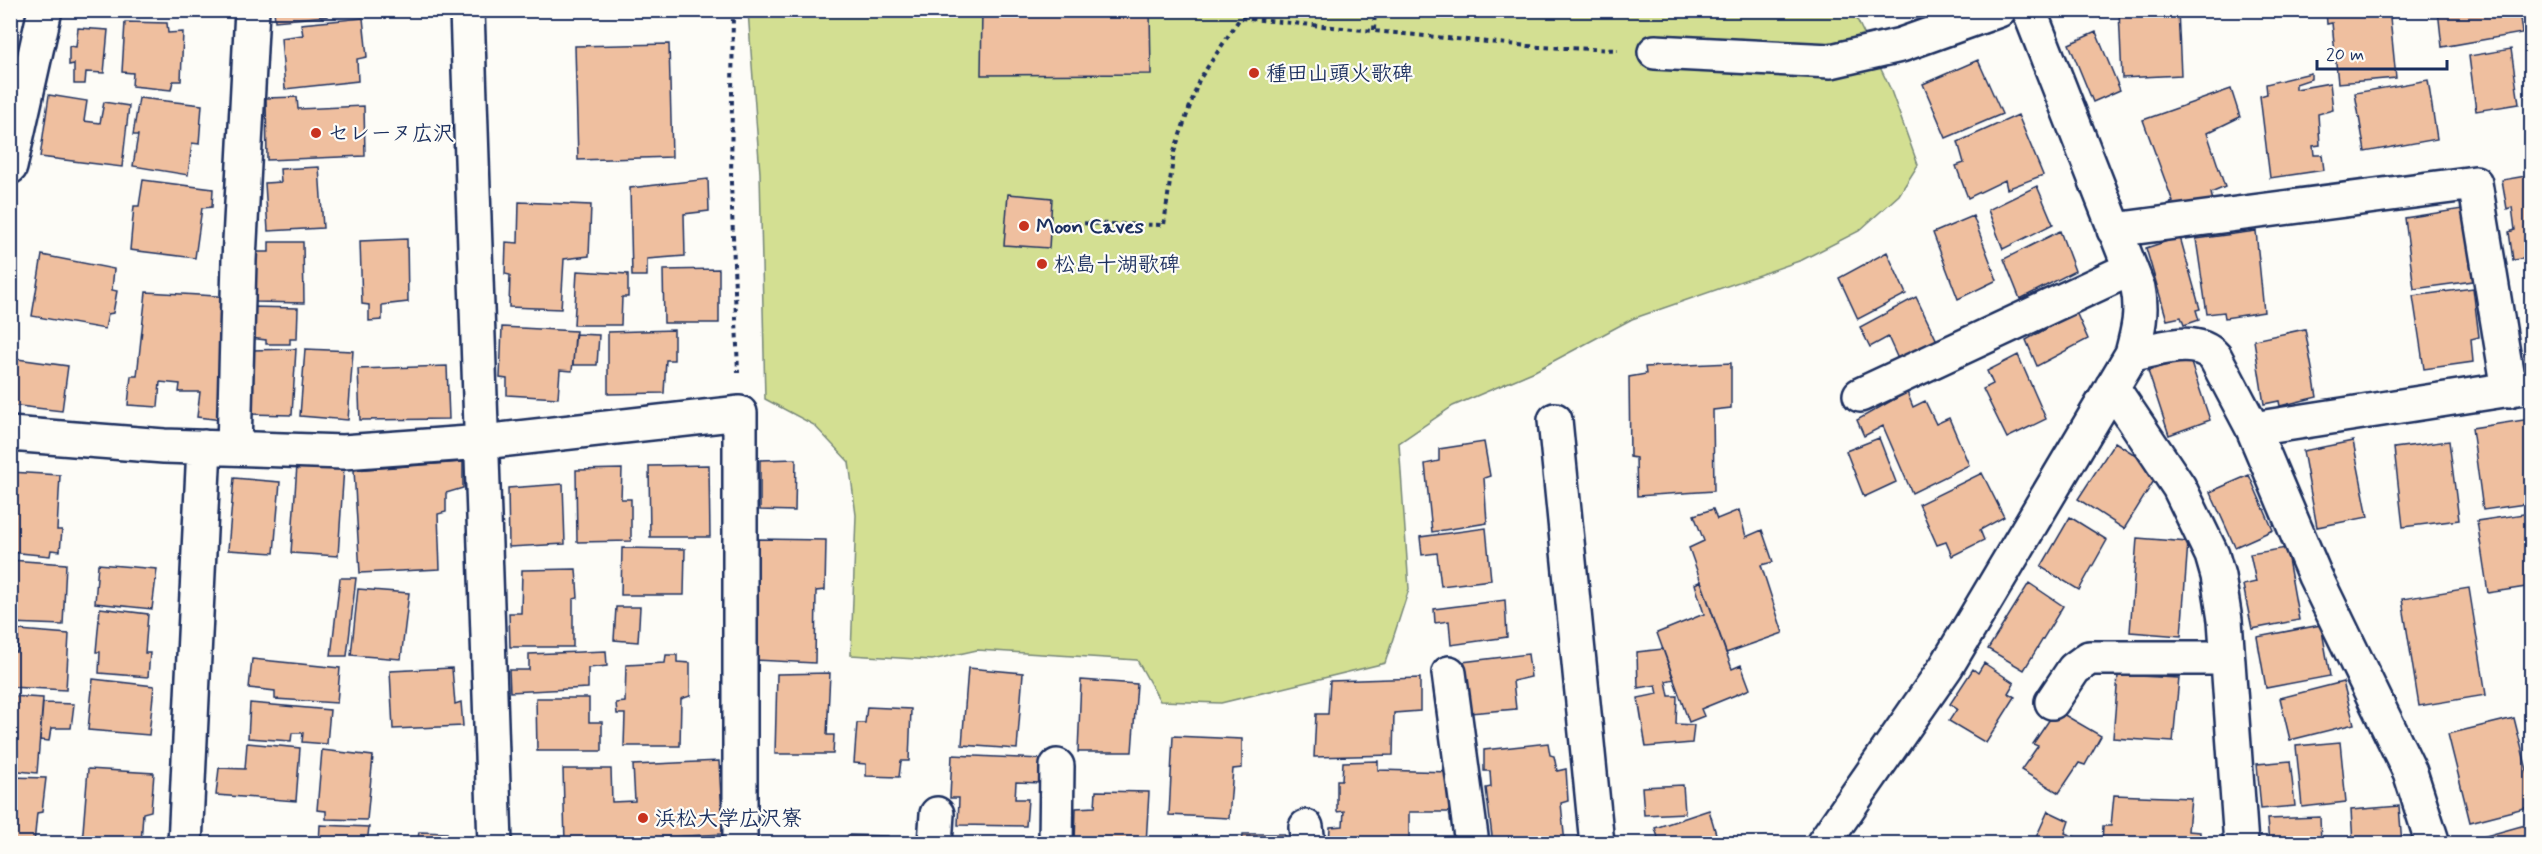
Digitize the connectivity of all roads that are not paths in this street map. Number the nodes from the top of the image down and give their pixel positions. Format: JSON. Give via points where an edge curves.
{"nodes":[{"id":1,"x":45,"y":10,"type":"edge"},
{"id":2,"x":252,"y":10,"type":"edge"},
{"id":3,"x":467,"y":10,"type":"edge"},
{"id":4,"x":1999,"y":10,"type":"edge"},
{"id":5,"x":2036,"y":13,"type":"edge"},
{"id":6,"x":1655,"y":52,"type":"road end"},
{"id":7,"x":10,"y":167,"type":"edge"},
{"id":8,"x":2114,"y":230,"type":"junction"},
{"id":9,"x":2130,"y":269,"type":"junction"},
{"id":10,"x":2132,"y":354,"type":"junction"},
{"id":11,"x":2112,"y":387,"type":"junction"},
{"id":12,"x":2520,"y":388,"type":"edge"},
{"id":13,"x":1860,"y":395,"type":"dead end"},
{"id":14,"x":1556,"y":420,"type":"dead end"},
{"id":15,"x":2253,"y":429,"type":"junction"},
{"id":16,"x":10,"y":434,"type":"edge"},
{"id":17,"x":483,"y":442,"type":"junction"},
{"id":18,"x":219,"y":447,"type":"junction"},
{"id":19,"x":2226,"y":658,"type":"junction"},
{"id":20,"x":1449,"y":673,"type":"dead end"},
{"id":21,"x":2052,"y":702,"type":"dead end"},
{"id":22,"x":1057,"y":766,"type":"dead end"},
{"id":23,"x":185,"y":843,"type":"edge"},
{"id":24,"x":495,"y":843,"type":"edge"},
{"id":25,"x":740,"y":843,"type":"edge"},
{"id":26,"x":1056,"y":843,"type":"edge"},
{"id":27,"x":1472,"y":843,"type":"edge"},
{"id":28,"x":1598,"y":843,"type":"edge"},
{"id":29,"x":1823,"y":843,"type":"edge"},
{"id":30,"x":2241,"y":843,"type":"edge"},
{"id":31,"x":2433,"y":843,"type":"edge"}],
"edges":[{"from":1,"to":7,"type":"street"},
{"from":2,"to":18,"type":"street","via":[[239,260]]},
{"from":3,"to":17,"type":"street"},
{"from":4,"to":6,"type":"street","via":[[1901,45],[1832,61]]},
{"from":5,"to":8,"type":"street"},
{"from":8,"to":9,"type":"street"},
{"from":8,"to":12,"type":"street","via":[[2475,183]]},
{"from":9,"to":10,"type":"street","via":[[2141,307]]},
{"from":9,"to":13,"type":"street"},
{"from":10,"to":11,"type":"street"},
{"from":10,"to":15,"type":"street","via":[[2185,345],[2207,349]]},
{"from":11,"to":19,"type":"street","via":[[2179,486],[2212,555],[2225,620]]},
{"from":11,"to":29,"type":"street","via":[[1946,667]]},
{"from":12,"to":15,"type":"street"},
{"from":14,"to":28,"type":"street"},
{"from":15,"to":31,"type":"street","via":[[2315,576],[2410,772]]},
{"from":16,"to":18,"type":"street"},
{"from":17,"to":18,"type":"street","via":[[343,452]]},
{"from":17,"to":24,"type":"street"},
{"from":17,"to":25,"type":"street","via":[[740,413]]},
{"from":18,"to":23,"type":"street"},
{"from":19,"to":21,"type":"street","via":[[2089,658],[2074,669]]},
{"from":19,"to":30,"type":"street"},
{"from":20,"to":27,"type":"street"},
{"from":22,"to":26,"type":"street"}]}
